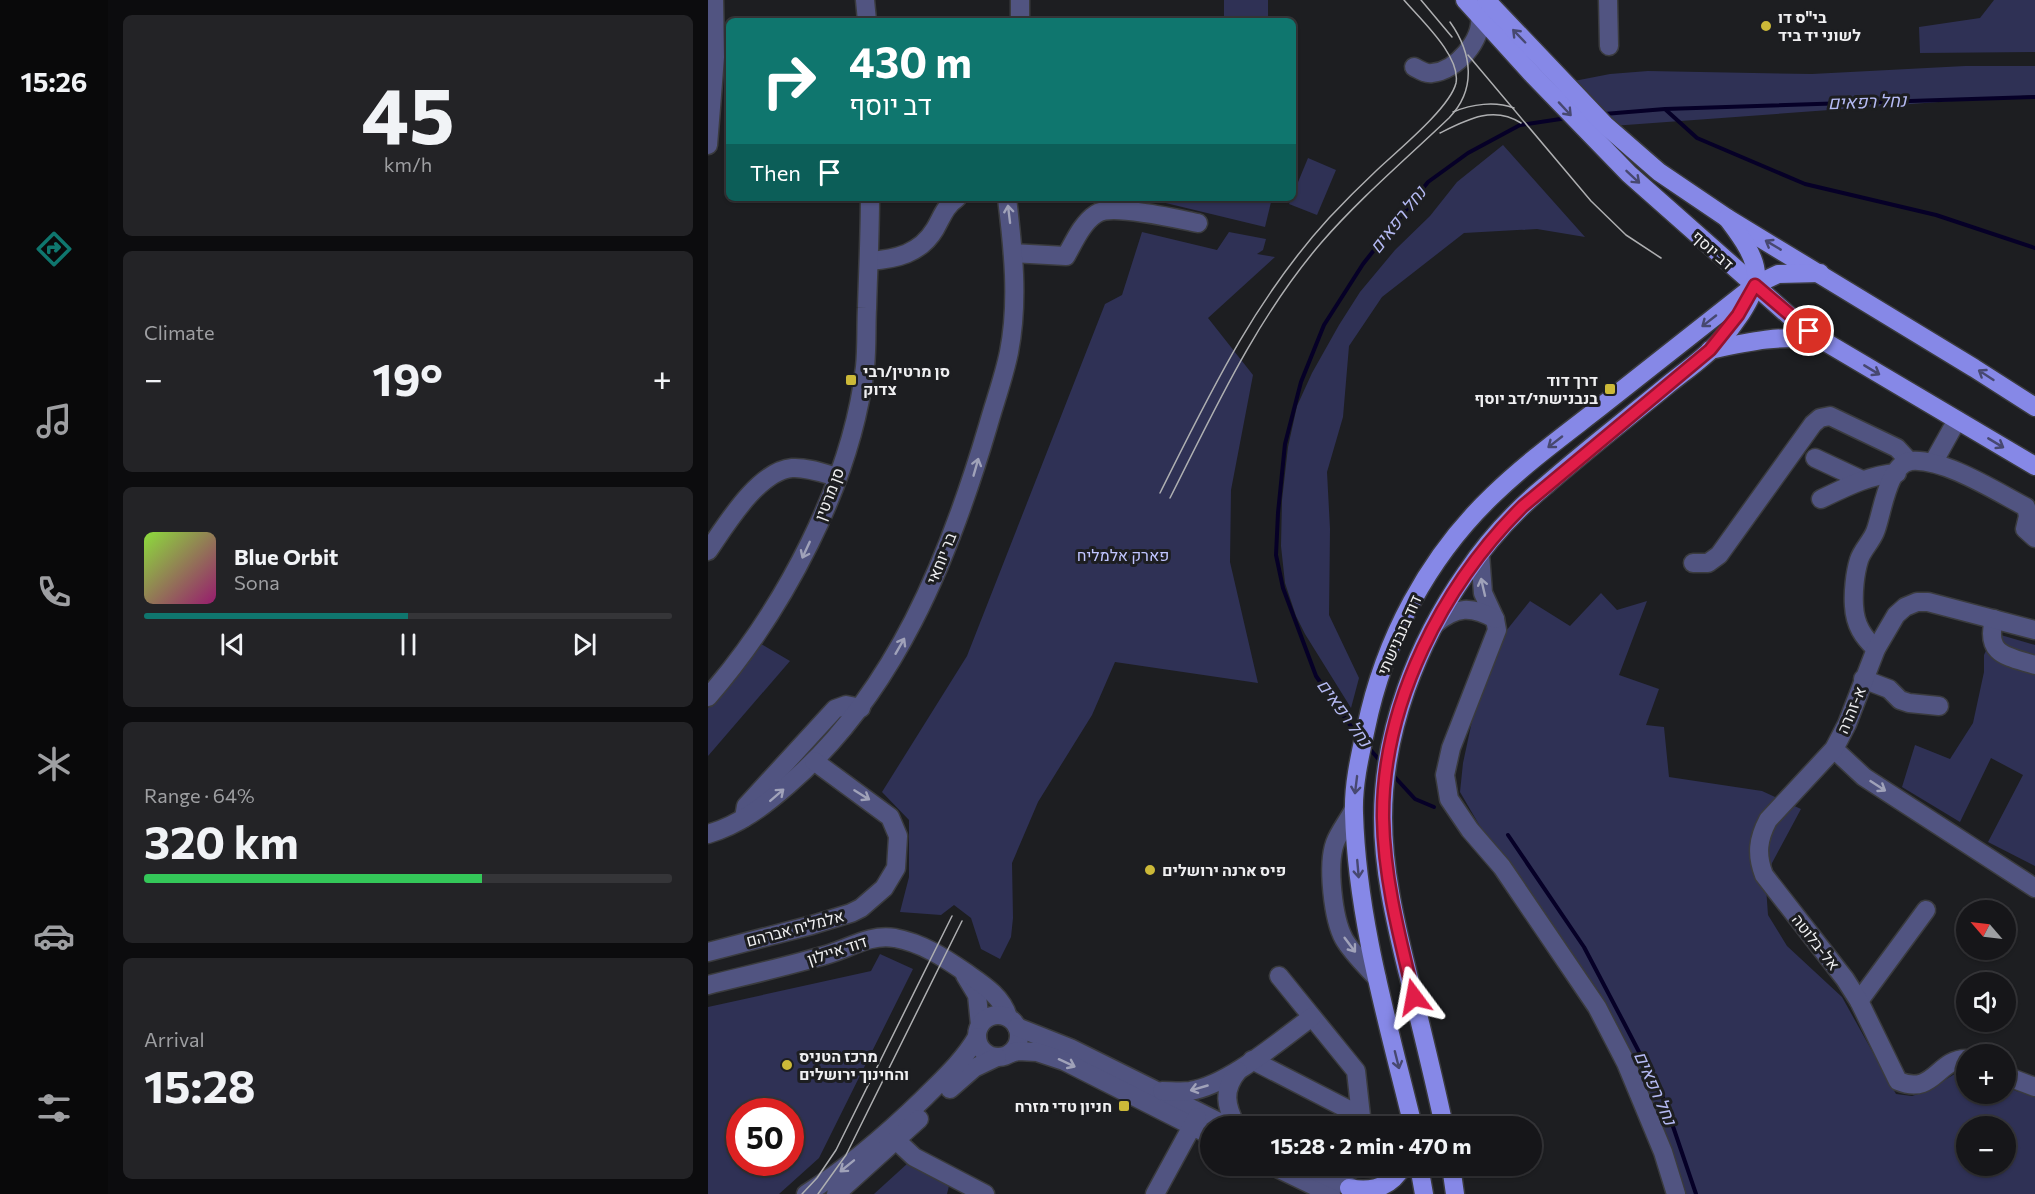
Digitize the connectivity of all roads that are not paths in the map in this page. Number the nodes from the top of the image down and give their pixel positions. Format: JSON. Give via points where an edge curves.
{"nodes":[{"id":1,"x":714,"y":0,"type":"edge"},
{"id":2,"x":865,"y":0,"type":"edge"},
{"id":3,"x":1020,"y":0,"type":"edge"},
{"id":4,"x":1465,"y":0,"type":"edge"},
{"id":5,"x":1608,"y":0,"type":"edge"},
{"id":6,"x":1483,"y":8,"type":"edge"},
{"id":7,"x":867,"y":18,"type":"edge"},
{"id":8,"x":1020,"y":18,"type":"edge"},
{"id":9,"x":1609,"y":46,"type":"dead end"},
{"id":10,"x":1471,"y":47,"type":"junction"},
{"id":11,"x":1508,"y":49,"type":"junction"},
{"id":12,"x":1414,"y":67,"type":"dead end"},
{"id":13,"x":1546,"y":77,"type":"junction"},
{"id":14,"x":1598,"y":131,"type":"junction"},
{"id":15,"x":708,"y":145,"type":"edge"},
{"id":16,"x":870,"y":201,"type":"edge"},
{"id":17,"x":953,"y":201,"type":"edge"},
{"id":18,"x":1007,"y":201,"type":"edge"},
{"id":19,"x":1727,"y":218,"type":"junction"},
{"id":20,"x":1198,"y":223,"type":"dead end"},
{"id":21,"x":1013,"y":253,"type":"junction"},
{"id":22,"x":868,"y":261,"type":"junction"},
{"id":23,"x":1820,"y":273,"type":"junction"},
{"id":24,"x":1755,"y":285,"type":"junction"},
{"id":25,"x":1822,"y":340,"type":"junction"},
{"id":26,"x":1710,"y":350,"type":"junction"},
{"id":27,"x":2035,"y":407,"type":"edge"},
{"id":28,"x":1957,"y":420,"type":"junction"},
{"id":29,"x":1815,"y":458,"type":"dead end"},
{"id":30,"x":1933,"y":463,"type":"junction"},
{"id":31,"x":2035,"y":466,"type":"edge"},
{"id":32,"x":1903,"y":467,"type":"junction"},
{"id":33,"x":837,"y":477,"type":"junction"},
{"id":34,"x":1862,"y":480,"type":"junction"},
{"id":35,"x":1821,"y":498,"type":"dead end"},
{"id":36,"x":2035,"y":538,"type":"edge"},
{"id":37,"x":708,"y":550,"type":"edge"},
{"id":38,"x":1480,"y":554,"type":"junction"},
{"id":39,"x":1693,"y":563,"type":"dead end"},
{"id":40,"x":1495,"y":619,"type":"junction"},
{"id":41,"x":1994,"y":619,"type":"junction"},
{"id":42,"x":1435,"y":624,"type":"junction"},
{"id":43,"x":2035,"y":630,"type":"edge"},
{"id":44,"x":1876,"y":649,"type":"junction"},
{"id":45,"x":2035,"y":665,"type":"edge"},
{"id":46,"x":1863,"y":679,"type":"junction"},
{"id":47,"x":708,"y":697,"type":"edge"},
{"id":48,"x":1939,"y":706,"type":"dead end"},
{"id":49,"x":861,"y":708,"type":"junction"},
{"id":50,"x":1834,"y":748,"type":"junction"},
{"id":51,"x":814,"y":761,"type":"junction"},
{"id":52,"x":1353,"y":811,"type":"junction"},
{"id":53,"x":744,"y":819,"type":"junction"},
{"id":54,"x":708,"y":834,"type":"edge"},
{"id":55,"x":2035,"y":888,"type":"edge"},
{"id":56,"x":1926,"y":910,"type":"dead end"},
{"id":57,"x":708,"y":952,"type":"edge"},
{"id":58,"x":961,"y":969,"type":"junction"},
{"id":59,"x":1279,"y":976,"type":"dead end"},
{"id":60,"x":1377,"y":978,"type":"junction"},
{"id":61,"x":708,"y":985,"type":"edge"},
{"id":62,"x":1858,"y":1001,"type":"junction"},
{"id":63,"x":1312,"y":1017,"type":"junction"},
{"id":64,"x":1013,"y":1022,"type":"junction"},
{"id":65,"x":979,"y":1031,"type":"junction"},
{"id":66,"x":1004,"y":1055,"type":"junction"},
{"id":67,"x":1956,"y":1059,"type":"edge"},
{"id":68,"x":1246,"y":1064,"type":"junction"},
{"id":69,"x":2016,"y":1079,"type":"edge"},
{"id":70,"x":2035,"y":1086,"type":"edge"},
{"id":71,"x":1154,"y":1090,"type":"junction"},
{"id":72,"x":1231,"y":1116,"type":"edge"},
{"id":73,"x":1411,"y":1116,"type":"edge"},
{"id":74,"x":1441,"y":1116,"type":"edge"},
{"id":75,"x":1196,"y":1119,"type":"junction"},
{"id":76,"x":1200,"y":1120,"type":"edge"},
{"id":77,"x":1200,"y":1124,"type":"edge"},
{"id":78,"x":897,"y":1141,"type":"junction"},
{"id":79,"x":1289,"y":1176,"type":"edge"},
{"id":80,"x":1326,"y":1176,"type":"edge"},
{"id":81,"x":1395,"y":1176,"type":"edge"},
{"id":82,"x":1421,"y":1176,"type":"edge"},
{"id":83,"x":1452,"y":1176,"type":"edge"},
{"id":84,"x":1311,"y":1190,"type":"edge"},
{"id":85,"x":1357,"y":1191,"type":"edge"},
{"id":86,"x":806,"y":1194,"type":"edge"},
{"id":87,"x":836,"y":1194,"type":"edge"},
{"id":88,"x":985,"y":1194,"type":"edge"},
{"id":89,"x":1155,"y":1194,"type":"edge"},
{"id":90,"x":1331,"y":1194,"type":"edge"},
{"id":91,"x":1424,"y":1194,"type":"edge"},
{"id":92,"x":1455,"y":1194,"type":"edge"},
{"id":93,"x":1676,"y":1194,"type":"edge"}],
"edges":[{"from":1,"to":15,"type":"street","via":[[715,57]]},
{"from":2,"to":7,"type":"street"},
{"from":3,"to":8,"type":"street"},
{"from":4,"to":6,"type":"main road","name":"דב יוסף"},
{"from":5,"to":9,"type":"street"},
{"from":6,"to":10,"type":"street"},
{"from":6,"to":11,"type":"main road","name":"דב יוסף"},
{"from":13,"to":6,"type":"main road","name":"דב יוסף","one_way":true},
{"from":10,"to":11,"type":"street","via":[[1488,42]]},
{"from":10,"to":12,"type":"street","via":[[1437,72]]},
{"from":11,"to":13,"type":"main road","name":"דב יוסף"},
{"from":13,"to":14,"type":"main road","name":"דב יוסף"},
{"from":14,"to":19,"type":"main road","name":"דב יוסף"},
{"from":14,"to":24,"type":"main road","name":"דב יוסף","one_way":true,"via":[[1629,174]]},
{"from":16,"to":22,"type":"street","name":"סן מרטין"},
{"from":17,"to":22,"type":"street","via":[[926,241],[913,251],[901,257]]},
{"from":21,"to":18,"type":"street","name":"בר יוחאי","one_way":true},
{"from":23,"to":19,"type":"main road","name":"דב יוסף","one_way":true},
{"from":19,"to":24,"type":"main road","via":[[1750,256]]},
{"from":20,"to":21,"type":"street","via":[[1114,209],[1097,213],[1083,227],[1066,256]]},
{"from":49,"to":21,"type":"street","name":"בר יוחאי","one_way":true,"via":[[915,618],[972,480],[1009,351]]},
{"from":22,"to":33,"type":"street","name":"סן מרטין","via":[[865,367],[858,408]]},
{"from":23,"to":24,"type":"main road","name":"דוד בנבנישתי","via":[[1779,274]]},
{"from":27,"to":23,"type":"main road","name":"דב יוסף","one_way":true},
{"from":24,"to":25,"type":"main road","name":"דב יוסף"},
{"from":24,"to":26,"type":"main road","name":"דוד בנבנישתי","via":[[1738,315]]},
{"from":24,"to":52,"type":"main road","name":"דוד בנבנישתי","one_way":true,"via":[[1528,464],[1492,496],[1442,554],[1409,606],[1386,658],[1368,718]]},
{"from":25,"to":26,"type":"main road","via":[[1776,338]]},
{"from":25,"to":28,"type":"main road","name":"דב יוסף","one_way":true},
{"from":26,"to":38,"type":"main road","name":"דוד בנבנישתי","via":[[1544,487]]},
{"from":28,"to":30,"type":"street"},
{"from":28,"to":31,"type":"main road","name":"דב יוסף","one_way":true},
{"from":29,"to":34,"type":"street"},
{"from":30,"to":32,"type":"street"},
{"from":30,"to":36,"type":"street","via":[[1966,475],[2026,507],[2025,529]]},
{"from":32,"to":34,"type":"street"},
{"from":32,"to":39,"type":"street","via":[[1897,448],[1830,416],[1820,418],[1808,424],[1719,555],[1708,563]]},
{"from":32,"to":44,"type":"street","via":[[1888,486],[1875,531],[1859,560],[1855,584],[1857,626]]},
{"from":33,"to":37,"type":"street","via":[[804,468],[776,473],[761,483]]},
{"from":33,"to":47,"type":"street","name":"סן מרטין","one_way":true,"via":[[792,580],[755,637]]},
{"from":34,"to":35,"type":"street"},
{"from":40,"to":38,"type":"street","one_way":true,"via":[[1484,593]]},
{"from":38,"to":42,"type":"main road","name":"דוד בנבנישתי"},
{"from":40,"to":42,"type":"street","via":[[1470,609],[1444,616]]},
{"from":40,"to":93,"type":"street","via":[[1497,630],[1450,748],[1445,775],[1449,799],[1502,867],[1597,1007],[1626,1064]]},
{"from":41,"to":43,"type":"street","name":"א-זהרה"},
{"from":41,"to":44,"type":"street","name":"א-זהרה","via":[[1938,604],[1917,603],[1896,615]]},
{"from":41,"to":45,"type":"street","via":[[1990,635],[1995,649]]},
{"from":42,"to":74,"type":"main road","name":"דוד בנבנישתי","via":[[1412,673],[1392,743],[1383,818],[1399,934]]},
{"from":44,"to":46,"type":"street","name":"א-זהרה"},
{"from":46,"to":48,"type":"street","via":[[1889,689],[1909,704]]},
{"from":46,"to":50,"type":"street","name":"א-זהרה"},
{"from":49,"to":51,"type":"street","name":"בר יוחאי"},
{"from":49,"to":53,"type":"street","via":[[846,705],[835,709],[746,806]]},
{"from":50,"to":55,"type":"street","name":"א-זהרה","one_way":true,"via":[[1863,777]]},
{"from":50,"to":62,"type":"street","name":"אל-בלוטה","via":[[1768,819],[1758,848],[1764,875],[1830,958]]},
{"from":53,"to":51,"type":"street","name":"בר יוחאי","one_way":true},
{"from":51,"to":57,"type":"street","name":"אלמליח אברהם","one_way":true,"via":[[890,817],[898,836],[896,868],[884,888],[851,913]]},
{"from":52,"to":60,"type":"main road","name":"דוד בנבנישתי","one_way":true,"via":[[1362,912]]},
{"from":52,"to":60,"type":"street","one_way":true,"via":[[1335,843],[1333,888],[1344,939]]},
{"from":53,"to":54,"type":"street","name":"בר יוחאי"},
{"from":56,"to":62,"type":"street"},
{"from":58,"to":61,"type":"street","name":"דוד איילון","via":[[925,947],[882,937]]},
{"from":58,"to":64,"type":"street","name":"דוד איילון","via":[[997,997]]},
{"from":58,"to":65,"type":"street","name":"דוד איילון","via":[[977,996]]},
{"from":59,"to":63,"type":"street"},
{"from":60,"to":73,"type":"main road","name":"דוד בנבנישתי","one_way":true},
{"from":62,"to":67,"type":"street","name":"אל-בלוטה","via":[[1898,1081],[1910,1086],[1925,1084]]},
{"from":63,"to":68,"type":"street"},
{"from":63,"to":68,"type":"street","via":[[1356,1071],[1361,1116]]},
{"from":64,"to":65,"type":"street","via":[[1003,1015],[990,1017]]},
{"from":64,"to":66,"type":"street","via":[[1019,1038],[1015,1048]]},
{"from":64,"to":71,"type":"street"},
{"from":65,"to":66,"type":"street","via":[[978,1043],[986,1053]]},
{"from":65,"to":86,"type":"street","one_way":true,"via":[[963,1060],[900,1121],[832,1178]]},
{"from":66,"to":75,"type":"street","one_way":true,"via":[[1037,1052]]},
{"from":66,"to":78,"type":"street","via":[[966,1074]]},
{"from":68,"to":71,"type":"street","one_way":true,"via":[[1201,1088],[1182,1092]]},
{"from":68,"to":72,"type":"street","via":[[1229,1084],[1226,1097]]},
{"from":69,"to":70,"type":"street"},
{"from":71,"to":75,"type":"street"},
{"from":75,"to":76,"type":"street"},
{"from":75,"to":77,"type":"street"},
{"from":75,"to":89,"type":"street"},
{"from":78,"to":87,"type":"street"},
{"from":78,"to":88,"type":"street","via":[[914,1157]]},
{"from":79,"to":84,"type":"street"},
{"from":80,"to":85,"type":"street"},
{"from":81,"to":85,"type":"main road","via":[[1379,1188]]},
{"from":82,"to":91,"type":"main road"},
{"from":83,"to":92,"type":"main road"},
{"from":84,"to":90,"type":"street"}]}
